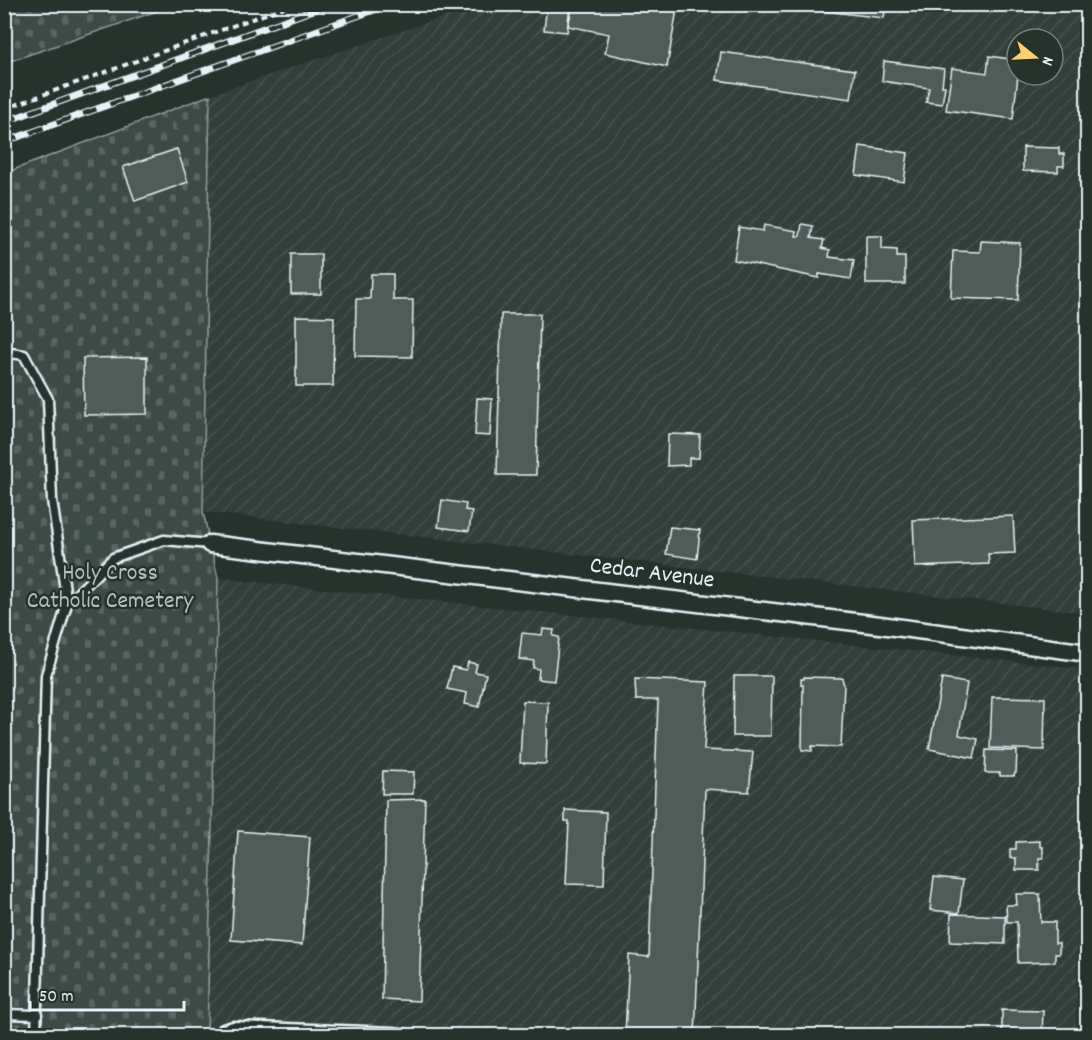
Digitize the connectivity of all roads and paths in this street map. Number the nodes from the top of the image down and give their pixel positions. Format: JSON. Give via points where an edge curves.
{"nodes":[{"id":1,"x":293,"y":4,"type":"edge"},
{"id":2,"x":4,"y":109,"type":"edge"},
{"id":3,"x":4,"y":352,"type":"edge"},
{"id":4,"x":210,"y":544,"type":"joint"},
{"id":5,"x":67,"y":603,"type":"junction"},
{"id":6,"x":1088,"y":653,"type":"edge"},
{"id":7,"x":4,"y":1014,"type":"edge"},
{"id":8,"x":37,"y":1015,"type":"junction"},
{"id":9,"x":36,"y":1035,"type":"edge"},
{"id":10,"x":221,"y":1035,"type":"edge"},
{"id":11,"x":417,"y":1035,"type":"edge"}],
"edges":[{"from":1,"to":2,"type":"path"},
{"from":3,"to":5,"type":"lane","via":[[24,355],[48,399],[51,500]]},
{"from":4,"to":5,"type":"lane","via":[[164,540],[112,558]]},
{"from":4,"to":6,"type":"street","name":"Cedar Avenue"},
{"from":5,"to":8,"type":"lane","via":[[46,675]]},
{"from":7,"to":8,"type":"lane"},
{"from":8,"to":9,"type":"lane"},
{"from":10,"to":11,"type":"lane","via":[[223,1029],[233,1026]]}]}
